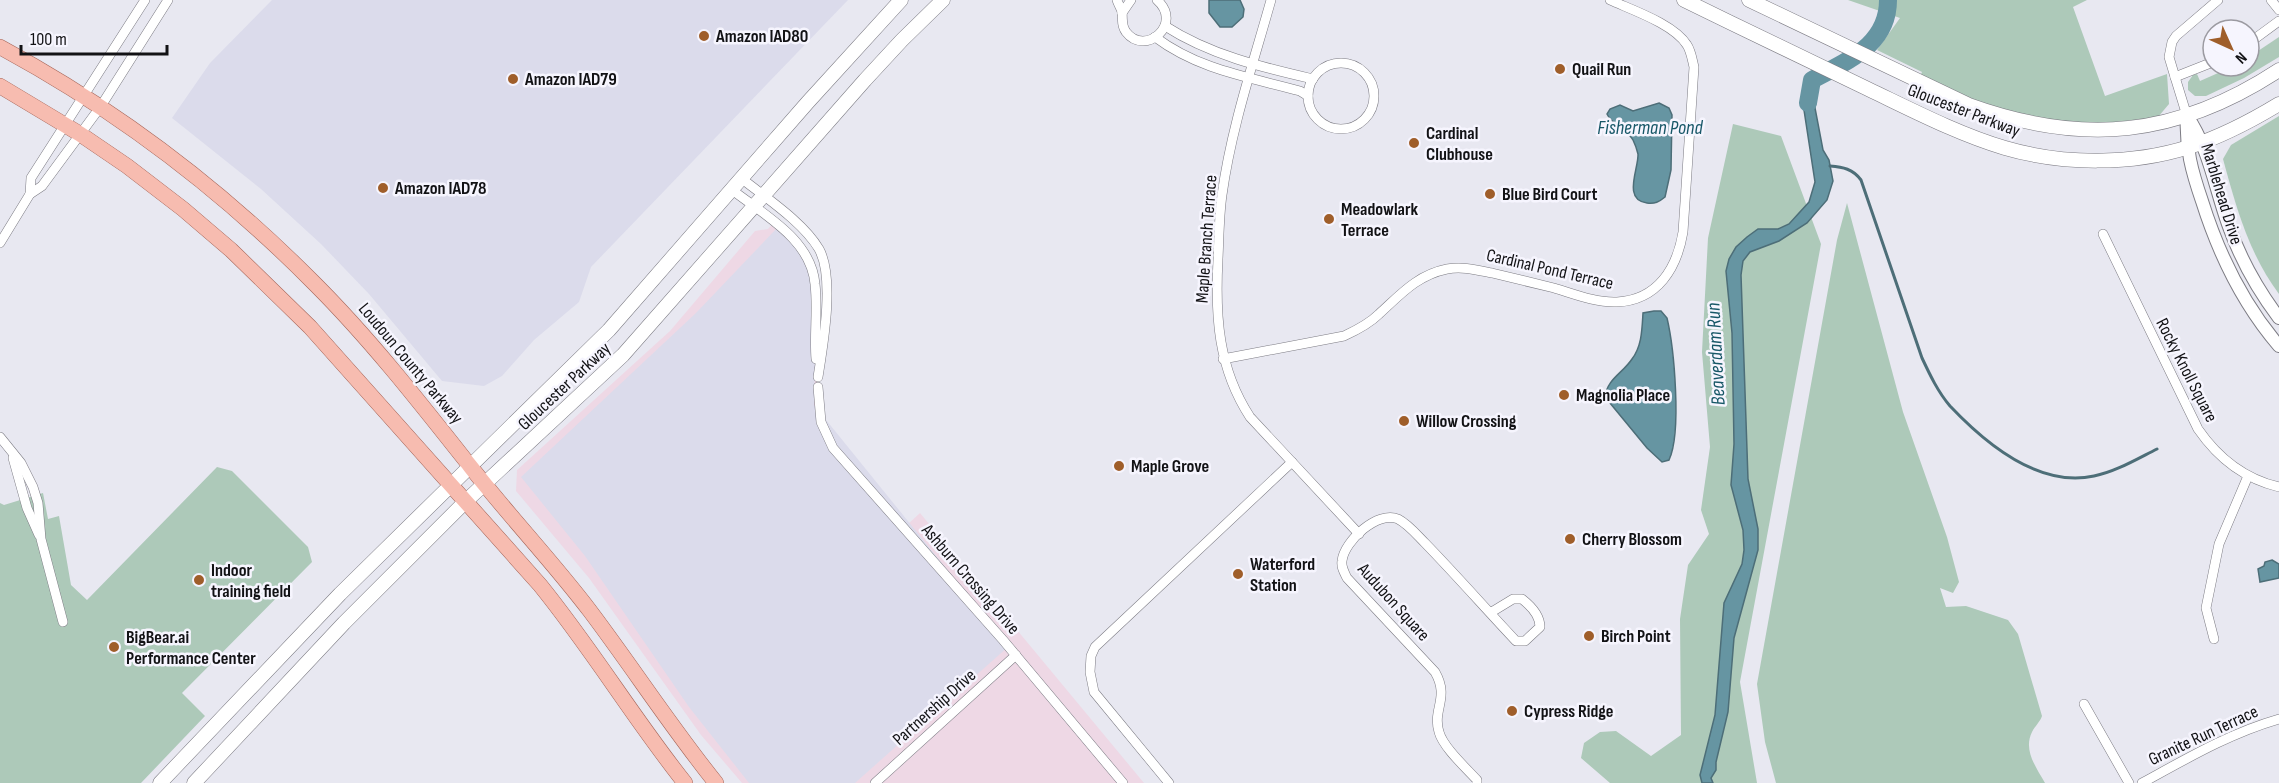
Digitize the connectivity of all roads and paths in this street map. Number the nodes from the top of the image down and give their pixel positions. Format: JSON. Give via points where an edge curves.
{"nodes":[{"id":1,"x":145,"y":0,"type":"edge"},
{"id":2,"x":168,"y":0,"type":"edge"},
{"id":3,"x":901,"y":0,"type":"edge"},
{"id":4,"x":943,"y":0,"type":"edge"},
{"id":5,"x":1117,"y":0,"type":"edge"},
{"id":6,"x":1131,"y":0,"type":"edge"},
{"id":7,"x":1156,"y":0,"type":"edge"},
{"id":8,"x":1271,"y":0,"type":"edge"},
{"id":9,"x":1610,"y":0,"type":"edge"},
{"id":10,"x":1684,"y":0,"type":"edge"},
{"id":11,"x":1749,"y":0,"type":"edge"},
{"id":12,"x":2218,"y":0,"type":"edge"},
{"id":13,"x":2271,"y":0,"type":"edge"},
{"id":14,"x":2279,"y":10,"type":"edge"},
{"id":15,"x":1122,"y":13,"type":"junction"},
{"id":16,"x":2279,"y":21,"type":"edge"},
{"id":17,"x":1165,"y":26,"type":"junction"},
{"id":18,"x":2261,"y":34,"type":"edge"},
{"id":19,"x":1155,"y":37,"type":"junction"},
{"id":20,"x":0,"y":48,"type":"edge"},
{"id":21,"x":1252,"y":63,"type":"junction"},
{"id":22,"x":2201,"y":67,"type":"edge"},
{"id":23,"x":2279,"y":69,"type":"edge"},
{"id":24,"x":2175,"y":77,"type":"junction"},
{"id":25,"x":1248,"y":79,"type":"junction"},
{"id":26,"x":1313,"y":79,"type":"junction"},
{"id":27,"x":0,"y":86,"type":"edge"},
{"id":28,"x":83,"y":96,"type":"junction"},
{"id":29,"x":1308,"y":96,"type":"junction"},
{"id":30,"x":2279,"y":104,"type":"edge"},
{"id":31,"x":101,"y":106,"type":"junction"},
{"id":32,"x":2187,"y":116,"type":"junction"},
{"id":33,"x":64,"y":124,"type":"junction"},
{"id":34,"x":80,"y":134,"type":"junction"},
{"id":35,"x":2202,"y":142,"type":"junction"},
{"id":36,"x":2187,"y":148,"type":"junction"},
{"id":37,"x":741,"y":178,"type":"junction"},
{"id":38,"x":731,"y":189,"type":"junction"},
{"id":39,"x":30,"y":194,"type":"junction"},
{"id":40,"x":759,"y":202,"type":"junction"},
{"id":41,"x":2103,"y":234,"type":"dead end"},
{"id":42,"x":0,"y":243,"type":"edge"},
{"id":43,"x":2279,"y":318,"type":"edge"},
{"id":44,"x":2279,"y":346,"type":"edge"},
{"id":45,"x":1223,"y":359,"type":"junction"},
{"id":46,"x":818,"y":387,"type":"dead end"},
{"id":47,"x":0,"y":436,"type":"edge"},
{"id":48,"x":1292,"y":462,"type":"junction"},
{"id":49,"x":470,"y":466,"type":"junction"},
{"id":50,"x":2248,"y":476,"type":"junction"},
{"id":51,"x":451,"y":484,"type":"junction"},
{"id":52,"x":485,"y":484,"type":"junction"},
{"id":53,"x":2279,"y":487,"type":"edge"},
{"id":54,"x":466,"y":501,"type":"junction"},
{"id":55,"x":1359,"y":534,"type":"junction"},
{"id":56,"x":1490,"y":613,"type":"junction"},
{"id":57,"x":63,"y":622,"type":"dead end"},
{"id":58,"x":2214,"y":639,"type":"dead end"},
{"id":59,"x":1016,"y":655,"type":"junction"},
{"id":60,"x":2084,"y":704,"type":"dead end"},
{"id":61,"x":2279,"y":719,"type":"edge"},
{"id":62,"x":160,"y":783,"type":"edge"},
{"id":63,"x":194,"y":783,"type":"edge"},
{"id":64,"x":685,"y":783,"type":"edge"},
{"id":65,"x":716,"y":783,"type":"edge"},
{"id":66,"x":875,"y":783,"type":"edge"},
{"id":67,"x":1123,"y":783,"type":"edge"},
{"id":68,"x":1169,"y":783,"type":"edge"},
{"id":69,"x":1477,"y":783,"type":"edge"},
{"id":70,"x":2129,"y":783,"type":"edge"},
{"id":71,"x":2142,"y":783,"type":"edge"}],
"edges":[{"from":1,"to":28,"type":"street"},
{"from":2,"to":31,"type":"street"},
{"from":3,"to":37,"type":"main road","name":"Gloucester Parkway"},
{"from":4,"to":40,"type":"main road","name":"Gloucester Parkway","via":[[902,40]]},
{"from":5,"to":15,"type":"street"},
{"from":6,"to":15,"type":"street"},
{"from":7,"to":17,"type":"street","via":[[1165,11]]},
{"from":8,"to":21,"type":"street"},
{"from":9,"to":45,"type":"street","name":"Cardinal Pond Terrace","via":[[1679,35],[1694,67],[1683,232],[1679,253],[1662,282],[1634,299],[1600,301],[1522,279],[1470,268],[1449,268],[1415,281],[1378,315],[1344,336]]},
{"from":10,"to":36,"type":"main road","name":"Gloucester Parkway","via":[[1897,103],[2006,148],[2057,158],[2112,159]]},
{"from":11,"to":32,"type":"main road","name":"Gloucester Parkway","via":[[1993,114],[2073,130],[2124,128]]},
{"from":12,"to":24,"type":"street","via":[[2172,42],[2169,57]]},
{"from":13,"to":14,"type":"street"},
{"from":15,"to":19,"type":"street","via":[[1122,24],[1131,37]]},
{"from":16,"to":18,"type":"street"},
{"from":17,"to":19,"type":"street"},
{"from":17,"to":21,"type":"street","via":[[1192,43]]},
{"from":19,"to":25,"type":"street","via":[[1187,58]]},
{"from":20,"to":28,"type":"main road","name":"Loudoun County Parkway"},
{"from":21,"to":25,"type":"street"},
{"from":21,"to":26,"type":"street"},
{"from":22,"to":24,"type":"street"},
{"from":23,"to":32,"type":"main road","name":"Gloucester Parkway","via":[[2239,94]]},
{"from":24,"to":32,"type":"street"},
{"from":25,"to":29,"type":"street"},
{"from":25,"to":45,"type":"street","name":"Maple Branch Terrace","via":[[1222,196],[1216,288]]},
{"from":26,"to":29,"type":"street"},
{"from":26,"to":29,"type":"street","via":[[1337,63],[1356,66],[1370,80],[1374,100],[1358,124],[1338,128],[1320,121]]},
{"from":27,"to":33,"type":"main road"},
{"from":28,"to":31,"type":"main road","name":"Loudoun County Parkway"},
{"from":28,"to":33,"type":"street"},
{"from":30,"to":35,"type":"main road","name":"Gloucester Parkway"},
{"from":31,"to":34,"type":"street"},
{"from":31,"to":49,"type":"main road","name":"Loudoun County Parkway","via":[[165,151],[282,251],[344,315]]},
{"from":32,"to":35,"type":"street","name":"Marblehead Drive"},
{"from":32,"to":36,"type":"street","name":"Marblehead Drive"},
{"from":33,"to":34,"type":"main road"},
{"from":33,"to":39,"type":"street","via":[[31,178]]},
{"from":34,"to":39,"type":"street","via":[[42,186]]},
{"from":34,"to":51,"type":"main road","via":[[183,208],[231,250],[310,327]]},
{"from":35,"to":36,"type":"main road","name":"Gloucester Parkway"},
{"from":35,"to":43,"type":"street","name":"Marblehead Drive","via":[[2237,246]]},
{"from":36,"to":44,"type":"street","name":"Marblehead Drive","via":[[2220,254],[2245,301]]},
{"from":37,"to":38,"type":"main road","name":"Gloucester Parkway"},
{"from":37,"to":40,"type":"street"},
{"from":38,"to":40,"type":"street"},
{"from":38,"to":49,"type":"main road","name":"Gloucester Parkway","via":[[609,330]]},
{"from":39,"to":42,"type":"street"},
{"from":40,"to":40,"type":"street","via":[[800,245],[811,264],[816,286],[814,335],[818,377],[825,328],[826,276],[822,257],[808,235]]},
{"from":40,"to":52,"type":"main road","name":"Gloucester Parkway","via":[[616,363]]},
{"from":41,"to":50,"type":"street","name":"Rocky Knoll Square","via":[[2198,429],[2222,458]]},
{"from":45,"to":48,"type":"street","name":"Maple Branch Terrace","via":[[1250,417]]},
{"from":46,"to":59,"type":"street","name":"Ashburn Crossing Drive","via":[[821,422],[833,448]]},
{"from":47,"to":57,"type":"street","via":[[10,450],[27,508],[41,539]]},
{"from":48,"to":55,"type":"street","name":"Maple Branch Terrace"},
{"from":48,"to":68,"type":"street","via":[[1095,647],[1091,656],[1094,692]]},
{"from":49,"to":51,"type":"main road","name":"Gloucester Parkway"},
{"from":49,"to":52,"type":"main road","name":"Loudoun County Parkway"},
{"from":50,"to":53,"type":"street","name":"Rocky Knoll Square"},
{"from":50,"to":58,"type":"street","via":[[2219,544],[2206,608]]},
{"from":51,"to":54,"type":"main road"},
{"from":51,"to":62,"type":"main road","name":"Gloucester Parkway"},
{"from":52,"to":54,"type":"main road","name":"Gloucester Parkway"},
{"from":52,"to":65,"type":"main road","name":"Loudoun County Parkway","via":[[574,591]]},
{"from":54,"to":63,"type":"main road","name":"Gloucester Parkway","via":[[344,623]]},
{"from":54,"to":64,"type":"main road","via":[[571,624]]},
{"from":55,"to":56,"type":"street","name":"Audubon Square","via":[[1386,516],[1397,518]]},
{"from":55,"to":69,"type":"street","name":"Audubon Square","via":[[1342,559],[1347,578],[1435,672],[1442,684],[1438,719],[1443,742]]},
{"from":56,"to":56,"type":"street","name":"Audubon Square","via":[[1516,641],[1525,641],[1540,627],[1540,620],[1522,598]]},
{"from":59,"to":66,"type":"street","name":"Partnership Drive"},
{"from":59,"to":67,"type":"street","name":"Ashburn Crossing Drive"},
{"from":60,"to":70,"type":"street"},
{"from":61,"to":71,"type":"street","name":"Granite Run Terrace","via":[[2207,747]]}]}
